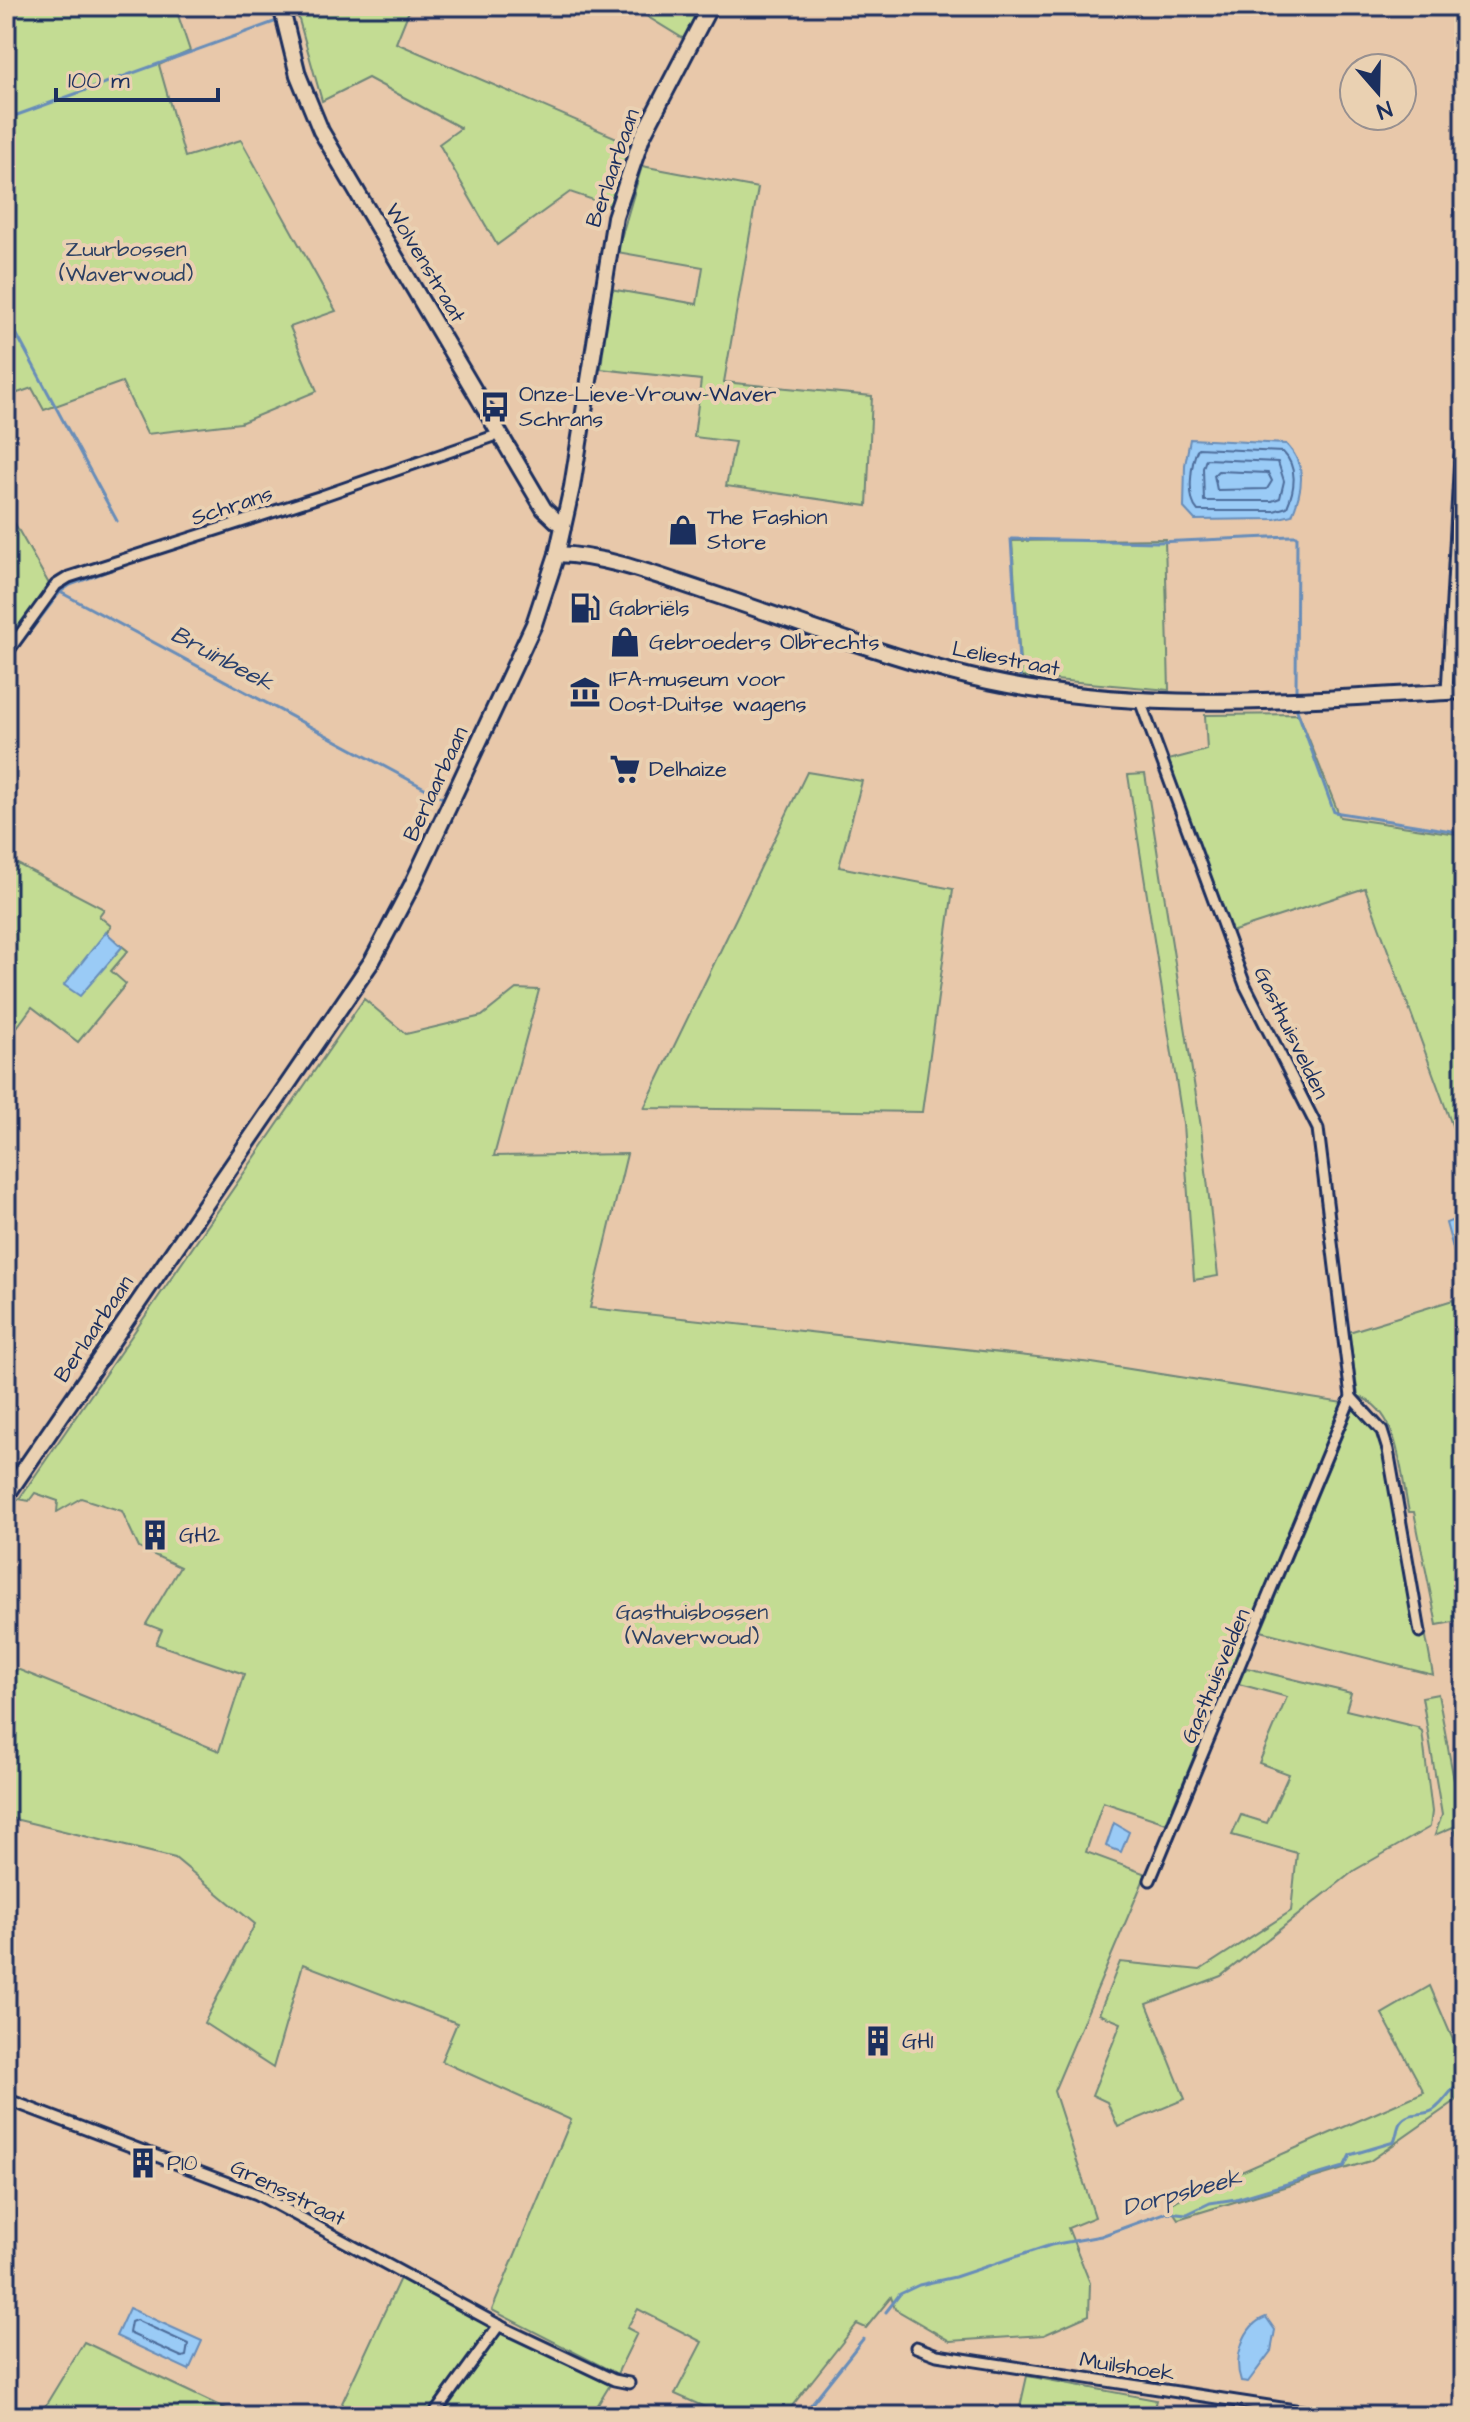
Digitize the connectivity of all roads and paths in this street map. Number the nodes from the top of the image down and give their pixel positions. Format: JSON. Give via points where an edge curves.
{"nodes":[{"id":1,"x":281,"y":6,"type":"edge"},
{"id":2,"x":710,"y":6,"type":"edge"},
{"id":3,"x":500,"y":434,"type":"junction"},
{"id":4,"x":1464,"y":436,"type":"edge"},
{"id":5,"x":563,"y":527,"type":"junction"},
{"id":6,"x":557,"y":554,"type":"junction"},
{"id":7,"x":6,"y":654,"type":"edge"},
{"id":8,"x":1464,"y":691,"type":"edge"},
{"id":9,"x":1447,"y":692,"type":"junction"},
{"id":10,"x":1139,"y":698,"type":"junction"},
{"id":11,"x":1351,"y":1397,"type":"junction"},
{"id":12,"x":6,"y":1496,"type":"edge"},
{"id":13,"x":1420,"y":1632,"type":"dead end"},
{"id":14,"x":1150,"y":1880,"type":"dead end"},
{"id":15,"x":6,"y":2099,"type":"edge"},
{"id":16,"x":499,"y":2325,"type":"junction"},
{"id":17,"x":916,"y":2347,"type":"dead end"},
{"id":18,"x":629,"y":2383,"type":"dead end"},
{"id":19,"x":433,"y":2416,"type":"edge"},
{"id":20,"x":1334,"y":2416,"type":"edge"}],
"edges":[{"from":1,"to":3,"type":"street","name":"Wolvenstraat","via":[[298,75],[321,131]]},
{"from":2,"to":5,"type":"street","name":"Berlaarbaan","via":[[642,137],[615,217]]},
{"from":3,"to":5,"type":"street","name":"Wolvenstraat","via":[[544,509]]},
{"from":3,"to":7,"type":"street","name":"Schrans","via":[[69,577],[56,585]]},
{"from":4,"to":9,"type":"street"},
{"from":5,"to":6,"type":"street","name":"Berlaarbaan"},
{"from":6,"to":10,"type":"street","name":"Leliestraat","via":[[646,572],[949,672],[1024,689]]},
{"from":6,"to":12,"type":"street","name":"Berlaarbaan","via":[[517,664],[372,961]]},
{"from":8,"to":9,"type":"street","name":"Leliestraat"},
{"from":9,"to":10,"type":"street","name":"Leliestraat","via":[[1271,701]]},
{"from":10,"to":11,"type":"street","name":"Gasthuisvelden","via":[[1245,985],[1318,1129]]},
{"from":11,"to":13,"type":"street","via":[[1382,1431],[1388,1450]]},
{"from":11,"to":14,"type":"street","name":"Gasthuisvelden"},
{"from":15,"to":16,"type":"street","name":"Grensstraat","via":[[257,2194]]},
{"from":16,"to":18,"type":"street","name":"Grensstraat"},
{"from":16,"to":19,"type":"street"},
{"from":17,"to":20,"type":"street","name":"Muilshoek","via":[[937,2355]]}]}
